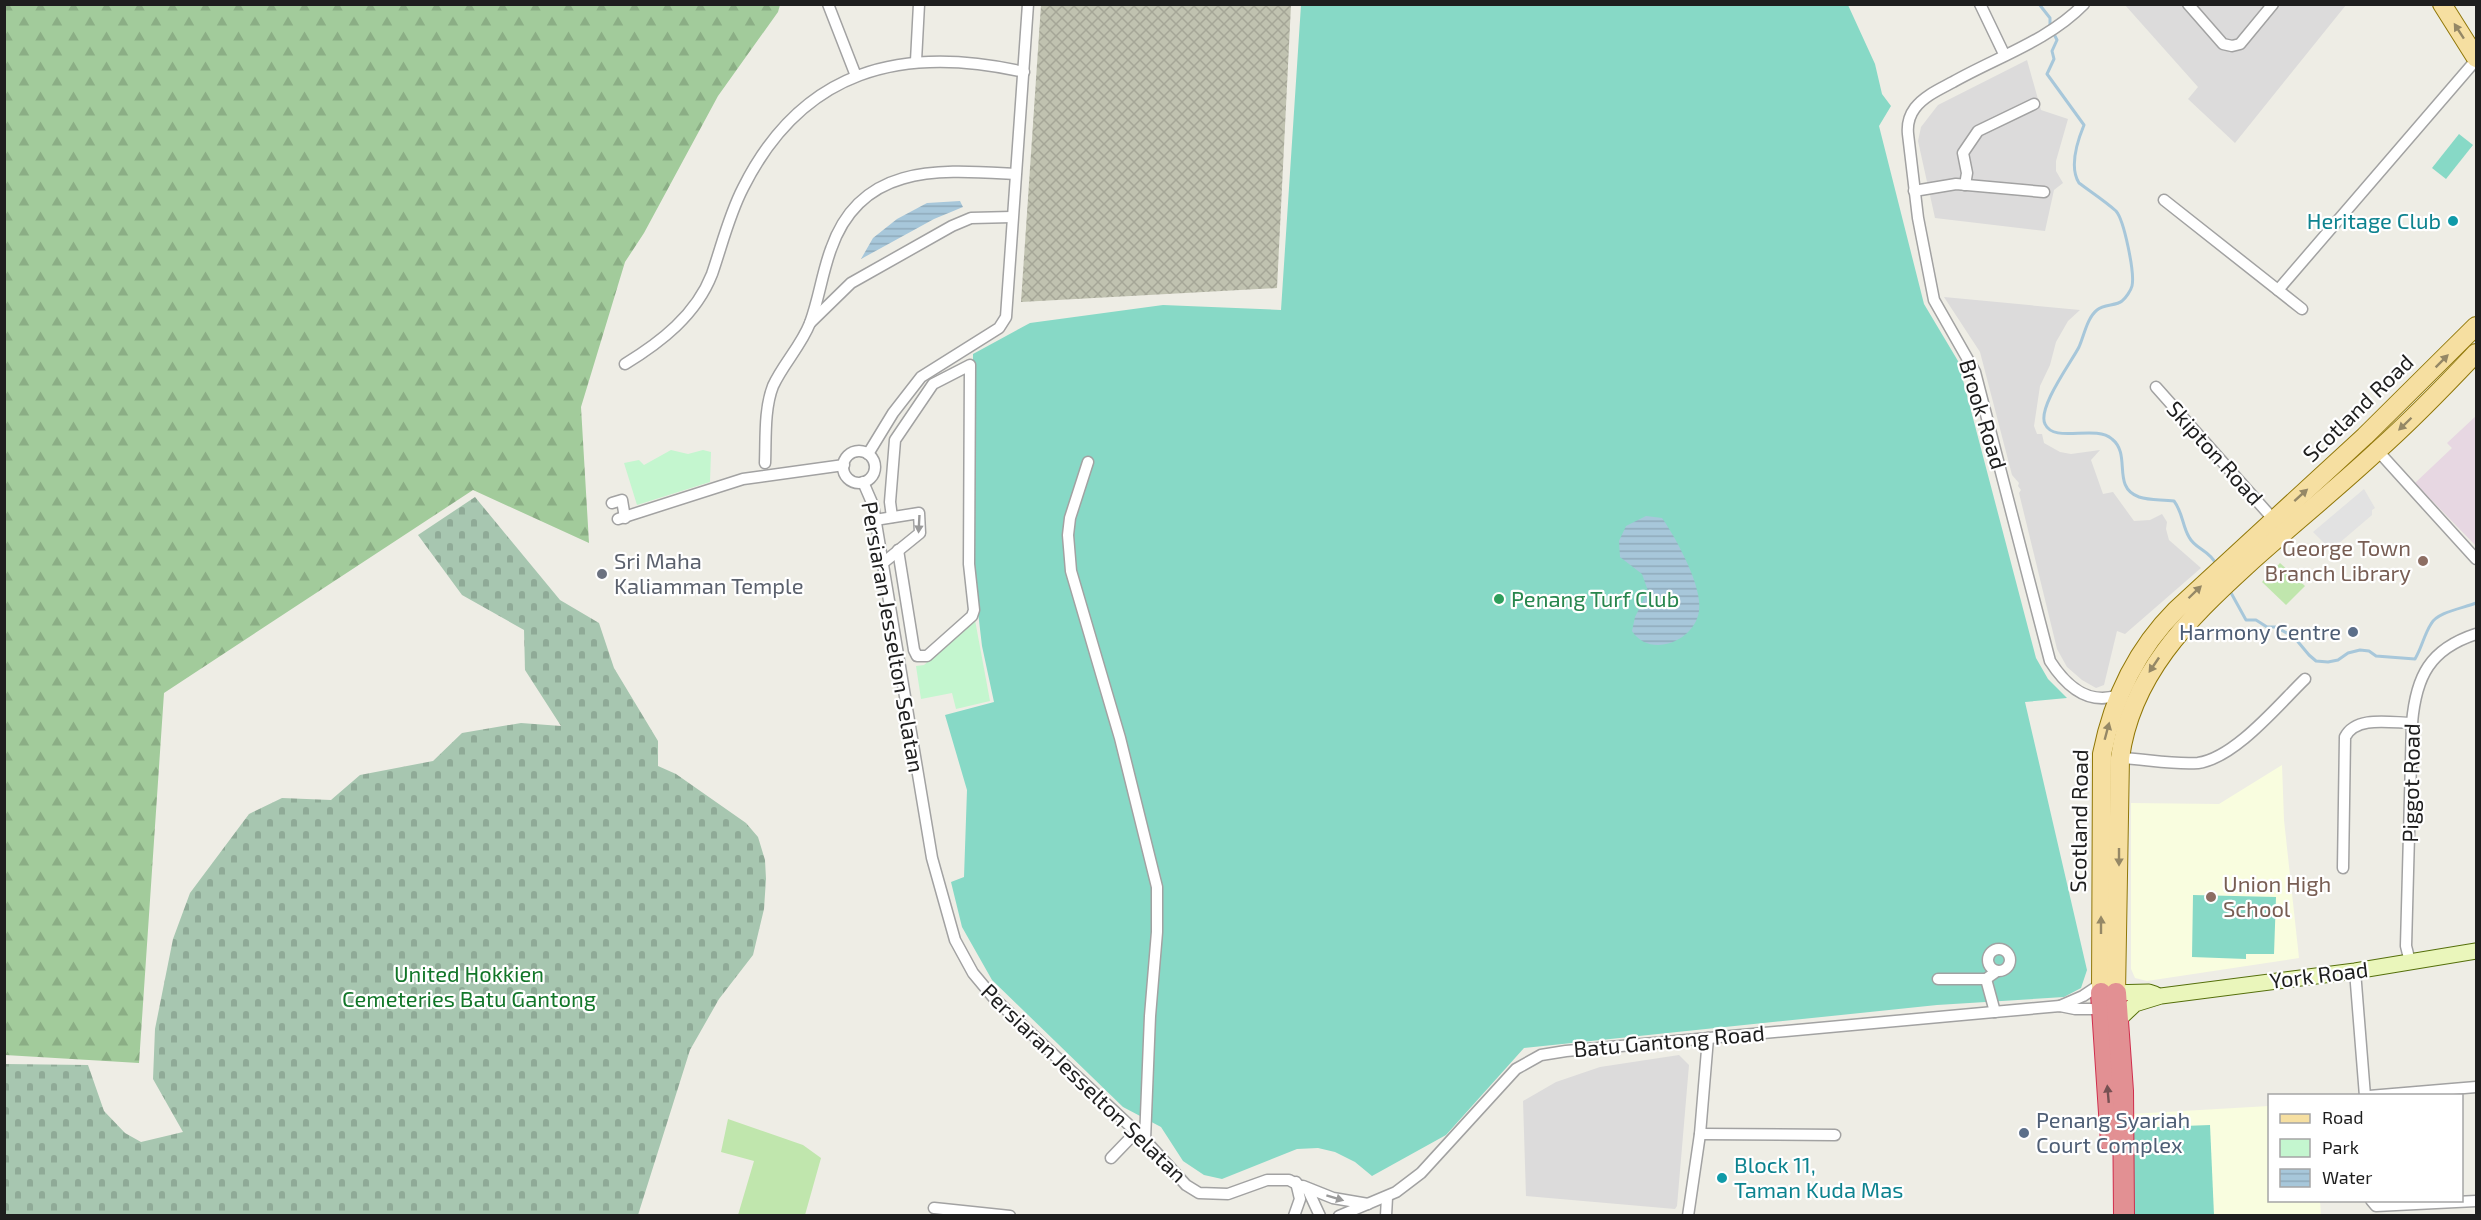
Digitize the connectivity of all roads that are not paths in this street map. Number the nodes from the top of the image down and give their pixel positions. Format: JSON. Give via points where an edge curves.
{"nodes":[{"id":1,"x":828,"y":4,"type":"edge"},
{"id":2,"x":919,"y":4,"type":"edge"},
{"id":3,"x":1028,"y":4,"type":"edge"},
{"id":4,"x":1980,"y":4,"type":"edge"},
{"id":5,"x":2084,"y":4,"type":"edge"},
{"id":6,"x":2188,"y":4,"type":"edge"},
{"id":7,"x":2273,"y":4,"type":"edge"},
{"id":8,"x":2442,"y":4,"type":"edge"},
{"id":9,"x":2004,"y":54,"type":"junction"},
{"id":10,"x":2476,"y":59,"type":"edge"},
{"id":11,"x":916,"y":61,"type":"junction"},
{"id":12,"x":1024,"y":72,"type":"junction"},
{"id":13,"x":856,"y":76,"type":"junction"},
{"id":14,"x":2034,"y":104,"type":"dead end"},
{"id":15,"x":1015,"y":174,"type":"junction"},
{"id":16,"x":1965,"y":185,"type":"junction"},
{"id":17,"x":1914,"y":191,"type":"junction"},
{"id":18,"x":2044,"y":192,"type":"dead end"},
{"id":19,"x":2164,"y":200,"type":"dead end"},
{"id":20,"x":1012,"y":217,"type":"junction"},
{"id":21,"x":2278,"y":290,"type":"junction"},
{"id":22,"x":2302,"y":309,"type":"dead end"},
{"id":23,"x":810,"y":323,"type":"junction"},
{"id":24,"x":2476,"y":326,"type":"edge"},
{"id":25,"x":2476,"y":353,"type":"edge"},
{"id":26,"x":625,"y":364,"type":"dead end"},
{"id":27,"x":2156,"y":387,"type":"dead end"},
{"id":28,"x":2378,"y":451,"type":"junction"},
{"id":29,"x":868,"y":454,"type":"junction"},
{"id":30,"x":1088,"y":462,"type":"dead end"},
{"id":31,"x":765,"y":463,"type":"dead end"},
{"id":32,"x":844,"y":465,"type":"junction"},
{"id":33,"x":863,"y":482,"type":"junction"},
{"id":34,"x":612,"y":503,"type":"dead end"},
{"id":35,"x":892,"y":517,"type":"junction"},
{"id":36,"x":876,"y":520,"type":"junction"},
{"id":37,"x":2274,"y":520,"type":"junction"},
{"id":38,"x":898,"y":550,"type":"junction"},
{"id":39,"x":2476,"y":559,"type":"edge"},
{"id":40,"x":883,"y":562,"type":"junction"},
{"id":41,"x":2224,"y":575,"type":"junction"},
{"id":42,"x":2476,"y":634,"type":"edge"},
{"id":43,"x":2305,"y":679,"type":"dead end"},
{"id":44,"x":2119,"y":695,"type":"junction"},
{"id":45,"x":2412,"y":723,"type":"junction"},
{"id":46,"x":2120,"y":758,"type":"junction"},
{"id":47,"x":2343,"y":868,"type":"dead end"},
{"id":48,"x":2476,"y":951,"type":"edge"},
{"id":49,"x":2410,"y":962,"type":"junction"},
{"id":50,"x":1997,"y":971,"type":"dead end"},
{"id":51,"x":2355,"y":971,"type":"junction"},
{"id":52,"x":1986,"y":979,"type":"junction"},
{"id":53,"x":1938,"y":980,"type":"dead end"},
{"id":54,"x":2161,"y":996,"type":"junction"},
{"id":55,"x":2109,"y":1001,"type":"junction"},
{"id":56,"x":2060,"y":1006,"type":"junction"},
{"id":57,"x":1995,"y":1012,"type":"junction"},
{"id":58,"x":1708,"y":1038,"type":"junction"},
{"id":59,"x":2476,"y":1087,"type":"edge"},
{"id":60,"x":2367,"y":1094,"type":"edge"},
{"id":61,"x":2381,"y":1094,"type":"edge"},
{"id":62,"x":1136,"y":1132,"type":"junction"},
{"id":63,"x":1700,"y":1134,"type":"junction"},
{"id":64,"x":1835,"y":1135,"type":"dead end"},
{"id":65,"x":1145,"y":1140,"type":"junction"},
{"id":66,"x":1111,"y":1158,"type":"dead end"},
{"id":67,"x":1299,"y":1184,"type":"junction"},
{"id":68,"x":1387,"y":1197,"type":"junction"},
{"id":69,"x":2424,"y":1202,"type":"edge"},
{"id":70,"x":2373,"y":1203,"type":"edge"},
{"id":71,"x":1370,"y":1204,"type":"junction"},
{"id":72,"x":934,"y":1208,"type":"dead end"},
{"id":73,"x":1010,"y":1215,"type":"edge"},
{"id":74,"x":1294,"y":1215,"type":"edge"},
{"id":75,"x":1320,"y":1215,"type":"edge"},
{"id":76,"x":1339,"y":1215,"type":"edge"},
{"id":77,"x":1386,"y":1215,"type":"edge"},
{"id":78,"x":1688,"y":1215,"type":"edge"},
{"id":79,"x":2111,"y":1215,"type":"edge"},
{"id":80,"x":2124,"y":1215,"type":"edge"}],
"edges":[{"from":1,"to":13,"type":"street"},
{"from":2,"to":11,"type":"street"},
{"from":3,"to":12,"type":"street"},
{"from":4,"to":9,"type":"street"},
{"from":5,"to":9,"type":"street","name":"Brook Road","via":[[2042,37]]},
{"from":6,"to":7,"type":"street","via":[[2223,44],[2232,46],[2240,44]]},
{"from":10,"to":8,"type":"main road","one_way":true},
{"from":9,"to":17,"type":"street","name":"Brook Road","via":[[1934,92],[1916,107],[1907,123]]},
{"from":10,"to":21,"type":"street"},
{"from":11,"to":12,"type":"street","via":[[990,64]]},
{"from":11,"to":13,"type":"street"},
{"from":12,"to":15,"type":"street"},
{"from":13,"to":26,"type":"street","via":[[829,89],[777,133],[742,189],[711,275],[694,307],[650,348]]},
{"from":14,"to":16,"type":"street","via":[[1974,134],[1963,153]]},
{"from":15,"to":20,"type":"street"},
{"from":15,"to":23,"type":"street","via":[[922,172],[884,184],[866,197],[831,246]]},
{"from":16,"to":17,"type":"street"},
{"from":16,"to":18,"type":"street"},
{"from":17,"to":44,"type":"street","name":"Brook Road","via":[[1934,300],[1975,372],[2050,662],[2076,691],[2099,699]]},
{"from":19,"to":21,"type":"street"},
{"from":20,"to":23,"type":"street","via":[[971,218],[952,226],[851,283]]},
{"from":20,"to":29,"type":"street","via":[[1003,324],[921,377]]},
{"from":21,"to":22,"type":"street"},
{"from":23,"to":31,"type":"street","via":[[774,385],[768,409]]},
{"from":37,"to":24,"type":"main road","name":"Scotland Road","one_way":true},
{"from":25,"to":28,"type":"main road","name":"Scotland Road","one_way":true},
{"from":27,"to":37,"type":"street","name":"Skipton Road"},
{"from":28,"to":39,"type":"street"},
{"from":28,"to":41,"type":"main road","name":"Scotland Road"},
{"from":29,"to":32,"type":"street","via":[[853,453]]},
{"from":29,"to":33,"type":"street","via":[[874,462],[874,472]]},
{"from":30,"to":65,"type":"street","via":[[1070,518],[1071,571],[1120,738],[1157,887]]},
{"from":32,"to":33,"type":"street","via":[[849,479]]},
{"from":32,"to":34,"type":"street","via":[[743,479],[621,518],[622,500]]},
{"from":33,"to":36,"type":"street","name":"Persiaran Jesselton Selatan"},
{"from":35,"to":36,"type":"street"},
{"from":35,"to":38,"type":"street","one_way":true,"via":[[919,513],[920,533]]},
{"from":35,"to":38,"type":"street","via":[[895,440],[933,384],[970,365],[969,564],[974,610],[927,656],[917,656],[914,650]]},
{"from":36,"to":40,"type":"street","name":"Persiaran Jesselton Selatan"},
{"from":37,"to":41,"type":"main road","name":"Scotland Road"},
{"from":38,"to":40,"type":"street"},
{"from":40,"to":62,"type":"street","name":"Persiaran Jesselton Selatan","via":[[932,858],[955,940],[973,973],[993,997]]},
{"from":44,"to":41,"type":"main road","name":"Scotland Road","one_way":true,"via":[[2138,657],[2162,624]]},
{"from":41,"to":46,"type":"main road","name":"Scotland Road","one_way":true,"via":[[2149,673],[2127,724]]},
{"from":42,"to":45,"type":"street","name":"Piggot Road","via":[[2451,644],[2422,674]]},
{"from":43,"to":46,"type":"street","via":[[2239,742],[2214,758],[2196,763]]},
{"from":55,"to":44,"type":"main road","name":"Scotland Road","one_way":true,"via":[[2102,754]]},
{"from":45,"to":47,"type":"street","via":[[2362,723],[2345,737]]},
{"from":45,"to":49,"type":"street","name":"Piggot Road","via":[[2406,946]]},
{"from":46,"to":55,"type":"main road","name":"Scotland Road","one_way":true},
{"from":48,"to":49,"type":"street","name":"York Road"},
{"from":49,"to":51,"type":"street","name":"York Road"},
{"from":50,"to":52,"type":"street"},
{"from":51,"to":54,"type":"street","name":"York Road"},
{"from":51,"to":60,"type":"street"},
{"from":52,"to":53,"type":"street"},
{"from":52,"to":57,"type":"street"},
{"from":54,"to":55,"type":"street","name":"York Road","via":[[2135,1004]]},
{"from":54,"to":55,"type":"street","name":"York Road","via":[[2149,992]]},
{"from":55,"to":56,"type":"street","name":"Batu Gantong Road","via":[[2075,1009]]},
{"from":55,"to":56,"type":"street","name":"Batu Gantong Road","via":[[2083,996]]},
{"from":79,"to":55,"type":"highway","name":"Scotland Road","one_way":true},
{"from":55,"to":80,"type":"highway","name":"Scotland Road","via":[[2122,1091]]},
{"from":56,"to":57,"type":"street","name":"Batu Gantong Road"},
{"from":57,"to":58,"type":"street","name":"Batu Gantong Road"},
{"from":58,"to":63,"type":"street"},
{"from":58,"to":68,"type":"street","name":"Batu Gantong Road","via":[[1541,1055],[1516,1069],[1421,1173]]},
{"from":59,"to":61,"type":"street"},
{"from":62,"to":65,"type":"street","name":"Persiaran Jesselton Selatan"},
{"from":62,"to":66,"type":"street"},
{"from":63,"to":64,"type":"street"},
{"from":63,"to":78,"type":"street"},
{"from":65,"to":67,"type":"street","name":"Persiaran Jesselton Selatan","via":[[1186,1185],[1199,1193],[1228,1194],[1267,1180]]},
{"from":67,"to":71,"type":"street","one_way":true,"via":[[1333,1198]]},
{"from":67,"to":74,"type":"street","via":[[1300,1199]]},
{"from":67,"to":75,"type":"street","via":[[1312,1196]]},
{"from":68,"to":71,"type":"street","name":"Batu Gantong Road"},
{"from":68,"to":77,"type":"street"},
{"from":69,"to":70,"type":"street"},
{"from":71,"to":76,"type":"street","name":"Batu Gantong Road"},
{"from":72,"to":73,"type":"street"}]}
